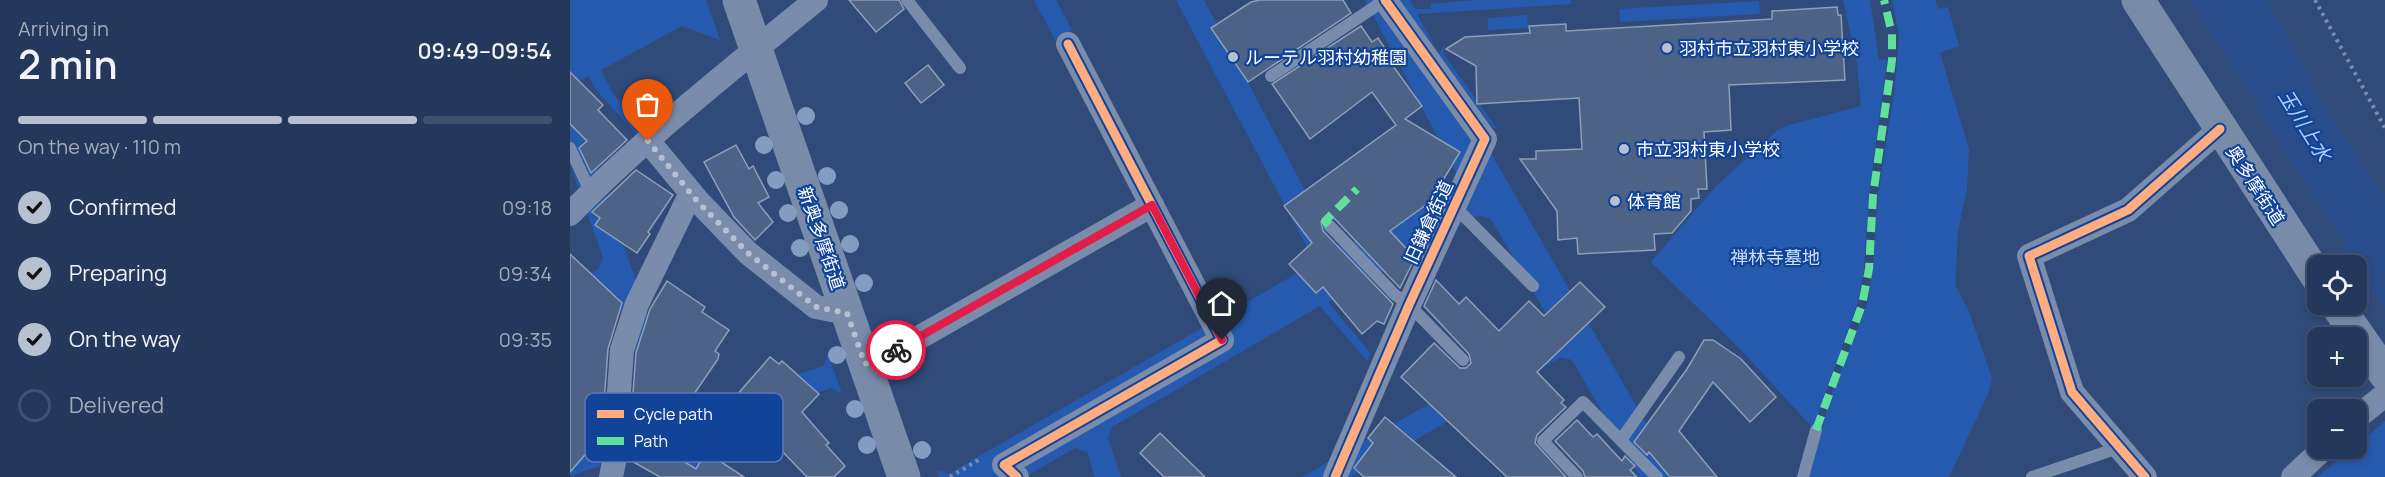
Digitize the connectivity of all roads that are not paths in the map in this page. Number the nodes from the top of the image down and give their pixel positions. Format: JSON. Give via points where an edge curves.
{"nodes":[{"id":1,"x":739,"y":0,"type":"edge"},
{"id":2,"x":816,"y":0,"type":"edge"},
{"id":3,"x":907,"y":0,"type":"edge"},
{"id":4,"x":1385,"y":0,"type":"edge"},
{"id":5,"x":2138,"y":0,"type":"edge"},
{"id":6,"x":1068,"y":45,"type":"dead end"},
{"id":7,"x":755,"y":47,"type":"junction"},
{"id":8,"x":960,"y":68,"type":"dead end"},
{"id":9,"x":1271,"y":76,"type":"dead end"},
{"id":10,"x":2220,"y":129,"type":"junction"},
{"id":11,"x":648,"y":141,"type":"junction"},
{"id":12,"x":570,"y":147,"type":"edge"},
{"id":13,"x":591,"y":193,"type":"junction"},
{"id":14,"x":691,"y":193,"type":"junction"},
{"id":15,"x":1152,"y":205,"type":"junction"},
{"id":16,"x":1454,"y":206,"type":"junction"},
{"id":17,"x":570,"y":214,"type":"edge"},
{"id":18,"x":1329,"y":225,"type":"dead end"},
{"id":19,"x":2307,"y":261,"type":"edge"},
{"id":20,"x":1533,"y":286,"type":"dead end"},
{"id":21,"x":1409,"y":305,"type":"junction"},
{"id":22,"x":847,"y":313,"type":"junction"},
{"id":23,"x":2344,"y":315,"type":"edge"},
{"id":24,"x":1679,"y":357,"type":"dead end"},
{"id":25,"x":1463,"y":360,"type":"dead end"},
{"id":26,"x":865,"y":364,"type":"junction"},
{"id":27,"x":2385,"y":374,"type":"edge"},
{"id":28,"x":619,"y":393,"type":"edge"},
{"id":29,"x":2385,"y":395,"type":"edge"},
{"id":30,"x":2367,"y":409,"type":"edge"},
{"id":31,"x":1816,"y":430,"type":"dead end"},
{"id":32,"x":1621,"y":440,"type":"junction"},
{"id":33,"x":2118,"y":448,"type":"junction"},
{"id":34,"x":2312,"y":459,"type":"edge"},
{"id":35,"x":614,"y":462,"type":"edge"},
{"id":36,"x":1650,"y":475,"type":"edge"},
{"id":37,"x":611,"y":477,"type":"edge"},
{"id":38,"x":904,"y":477,"type":"edge"},
{"id":39,"x":1017,"y":477,"type":"edge"},
{"id":40,"x":1335,"y":477,"type":"edge"},
{"id":41,"x":1577,"y":477,"type":"edge"},
{"id":42,"x":1803,"y":477,"type":"edge"},
{"id":43,"x":2032,"y":477,"type":"edge"},
{"id":44,"x":2145,"y":477,"type":"edge"},
{"id":45,"x":2293,"y":477,"type":"edge"}],
"edges":[{"from":1,"to":7,"type":"main road","name":"新奥多摩街道"},
{"from":2,"to":7,"type":"street"},
{"from":3,"to":8,"type":"lane"},
{"from":4,"to":9,"type":"lane"},
{"from":4,"to":16,"type":"street","name":"旧鎌倉街道","via":[[1485,139]]},
{"from":5,"to":10,"type":"main road","name":"奥多摩街道"},
{"from":6,"to":15,"type":"street"},
{"from":7,"to":11,"type":"street"},
{"from":7,"to":22,"type":"main road","name":"新奥多摩街道"},
{"from":10,"to":19,"type":"main road","name":"奥多摩街道"},
{"from":10,"to":33,"type":"street","via":[[2128,210],[2030,256],[2073,392]]},
{"from":11,"to":13,"type":"street"},
{"from":11,"to":14,"type":"street"},
{"from":12,"to":13,"type":"lane"},
{"from":13,"to":17,"type":"street"},
{"from":14,"to":22,"type":"street","via":[[748,253],[800,297],[816,307]]},
{"from":14,"to":28,"type":"street","via":[[646,285],[622,350]]},
{"from":15,"to":26,"type":"street"},
{"from":15,"to":39,"type":"street","via":[[1222,340],[1004,465]]},
{"from":16,"to":20,"type":"lane"},
{"from":16,"to":21,"type":"street","name":"旧鎌倉街道"},
{"from":18,"to":21,"type":"lane"},
{"from":21,"to":25,"type":"lane"},
{"from":21,"to":40,"type":"street","name":"旧鎌倉街道"},
{"from":22,"to":26,"type":"main road","name":"新奥多摩街道"},
{"from":23,"to":27,"type":"main road"},
{"from":24,"to":32,"type":"lane"},
{"from":26,"to":38,"type":"main road","name":"新奥多摩街道"},
{"from":29,"to":30,"type":"street"},
{"from":31,"to":42,"type":"lane"},
{"from":32,"to":36,"type":"lane"},
{"from":32,"to":41,"type":"lane","via":[[1583,402],[1543,441]]},
{"from":33,"to":43,"type":"lane"},
{"from":33,"to":44,"type":"street"},
{"from":34,"to":45,"type":"street"},
{"from":35,"to":37,"type":"street"}]}
